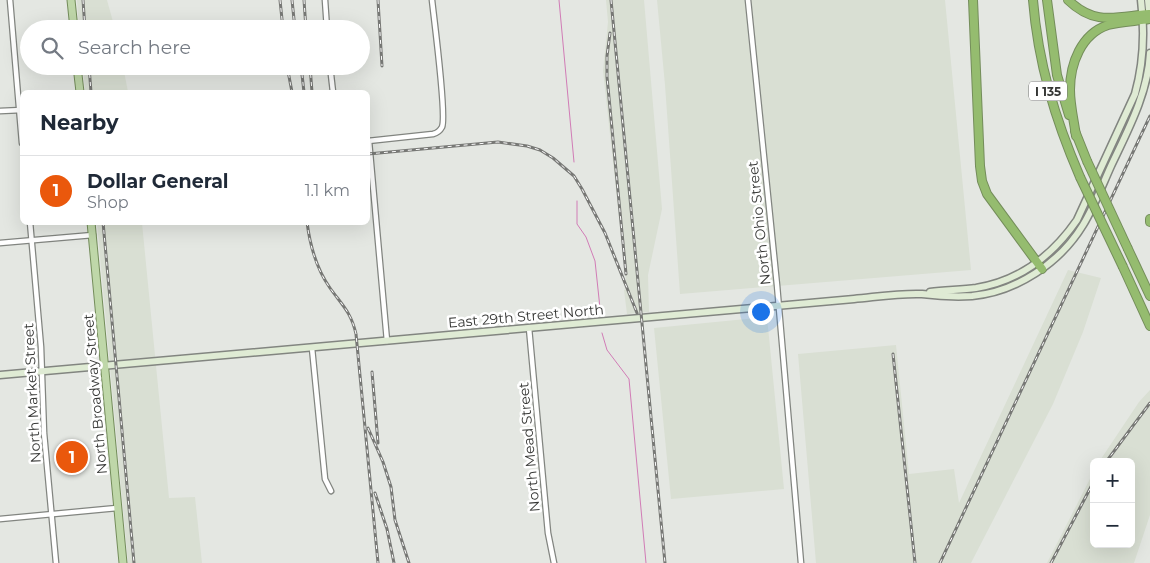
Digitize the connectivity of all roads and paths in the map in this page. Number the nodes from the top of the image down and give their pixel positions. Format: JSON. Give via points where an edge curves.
{"nodes":[{"id":1,"x":10,"y":0,"type":"edge"},
{"id":2,"x":71,"y":0,"type":"edge"},
{"id":3,"x":325,"y":0,"type":"edge"},
{"id":4,"x":432,"y":0,"type":"edge"},
{"id":5,"x":748,"y":0,"type":"edge"},
{"id":6,"x":972,"y":0,"type":"edge"},
{"id":7,"x":1033,"y":0,"type":"edge"},
{"id":8,"x":1047,"y":0,"type":"edge"},
{"id":9,"x":1068,"y":0,"type":"edge"},
{"id":10,"x":1141,"y":0,"type":"edge"},
{"id":11,"x":1148,"y":0,"type":"edge"},
{"id":12,"x":1147,"y":18,"type":"edge"},
{"id":13,"x":73,"y":20,"type":"edge"},
{"id":14,"x":326,"y":20,"type":"edge"},
{"id":15,"x":1150,"y":52,"type":"edge"},
{"id":16,"x":78,"y":75,"type":"edge"},
{"id":17,"x":331,"y":75,"type":"edge"},
{"id":18,"x":80,"y":90,"type":"edge"},
{"id":19,"x":333,"y":90,"type":"edge"},
{"id":20,"x":20,"y":100,"type":"edge"},
{"id":21,"x":20,"y":110,"type":"edge"},
{"id":22,"x":0,"y":111,"type":"edge"},
{"id":23,"x":1076,"y":136,"type":"junction"},
{"id":24,"x":370,"y":141,"type":"edge"},
{"id":25,"x":370,"y":162,"type":"edge"},
{"id":26,"x":30,"y":225,"type":"edge"},
{"id":27,"x":91,"y":225,"type":"edge"},
{"id":28,"x":92,"y":235,"type":"junction"},
{"id":29,"x":32,"y":240,"type":"junction"},
{"id":30,"x":0,"y":243,"type":"edge"},
{"id":31,"x":1042,"y":265,"type":"junction"},
{"id":32,"x":1150,"y":296,"type":"edge"},
{"id":33,"x":779,"y":306,"type":"junction"},
{"id":34,"x":1150,"y":326,"type":"edge"},
{"id":35,"x":529,"y":328,"type":"junction"},
{"id":36,"x":387,"y":341,"type":"junction"},
{"id":37,"x":312,"y":348,"type":"junction"},
{"id":38,"x":105,"y":366,"type":"junction"},
{"id":39,"x":42,"y":372,"type":"junction"},
{"id":40,"x":0,"y":375,"type":"edge"},
{"id":41,"x":331,"y":491,"type":"dead end"},
{"id":42,"x":118,"y":508,"type":"junction"},
{"id":43,"x":52,"y":514,"type":"junction"},
{"id":44,"x":0,"y":519,"type":"edge"},
{"id":45,"x":56,"y":563,"type":"edge"},
{"id":46,"x":122,"y":563,"type":"edge"},
{"id":47,"x":554,"y":563,"type":"edge"},
{"id":48,"x":801,"y":563,"type":"edge"}],
"edges":[{"from":1,"to":20,"type":"street"},
{"from":2,"to":13,"type":"main road"},
{"from":3,"to":14,"type":"street"},
{"from":4,"to":24,"type":"street","via":[[444,120],[440,130],[433,134]]},
{"from":5,"to":33,"type":"street","name":"North Ohio Street"},
{"from":6,"to":31,"type":"highway","via":[[982,181],[987,194]]},
{"from":7,"to":34,"type":"highway","number":"I 135","bridge":true,"via":[[1046,83],[1062,136]]},
{"from":8,"to":23,"type":"highway","number":"I 135","via":[[1057,75]]},
{"from":9,"to":12,"type":"highway","via":[[1081,12],[1100,19]]},
{"from":10,"to":12,"type":"street"},
{"from":11,"to":12,"type":"street"},
{"from":12,"to":23,"type":"highway","via":[[1109,25],[1089,36],[1082,46],[1075,59],[1070,91]]},
{"from":12,"to":31,"type":"street","via":[[1141,73],[1127,114],[1076,220]]},
{"from":15,"to":31,"type":"street","via":[[1148,78],[1084,224],[1061,253]]},
{"from":16,"to":18,"type":"main road"},
{"from":17,"to":19,"type":"street"},
{"from":21,"to":22,"type":"street"},
{"from":23,"to":32,"type":"highway","number":"I 135","bridge":true},
{"from":25,"to":36,"type":"street"},
{"from":26,"to":29,"type":"street","name":"North Market Street"},
{"from":27,"to":28,"type":"main road","name":"North Broadway Street"},
{"from":28,"to":29,"type":"street"},
{"from":28,"to":38,"type":"main road","name":"North Broadway Street"},
{"from":29,"to":30,"type":"street"},
{"from":29,"to":39,"type":"street","name":"North Market Street"},
{"from":31,"to":33,"type":"street","name":"East 29th Street North","via":[[999,283],[976,288]]},
{"from":33,"to":35,"type":"street","name":"East 29th Street North"},
{"from":33,"to":48,"type":"street","name":"North Ohio Street"},
{"from":35,"to":36,"type":"street","name":"East 29th Street North"},
{"from":35,"to":47,"type":"street","name":"North Mead Street","via":[[548,533]]},
{"from":36,"to":37,"type":"street","name":"East 29th Street North"},
{"from":37,"to":38,"type":"street","name":"East 29th Street North"},
{"from":37,"to":41,"type":"street","via":[[325,479]]},
{"from":38,"to":39,"type":"street","name":"East 29th Street North"},
{"from":38,"to":42,"type":"main road","name":"North Broadway Street"},
{"from":39,"to":40,"type":"street","name":"East 29th Street North"},
{"from":39,"to":43,"type":"street","name":"North Market Street"},
{"from":42,"to":43,"type":"street"},
{"from":42,"to":46,"type":"main road","name":"North Broadway Street"},
{"from":43,"to":44,"type":"street"},
{"from":43,"to":45,"type":"street","name":"North Market Street"}]}
